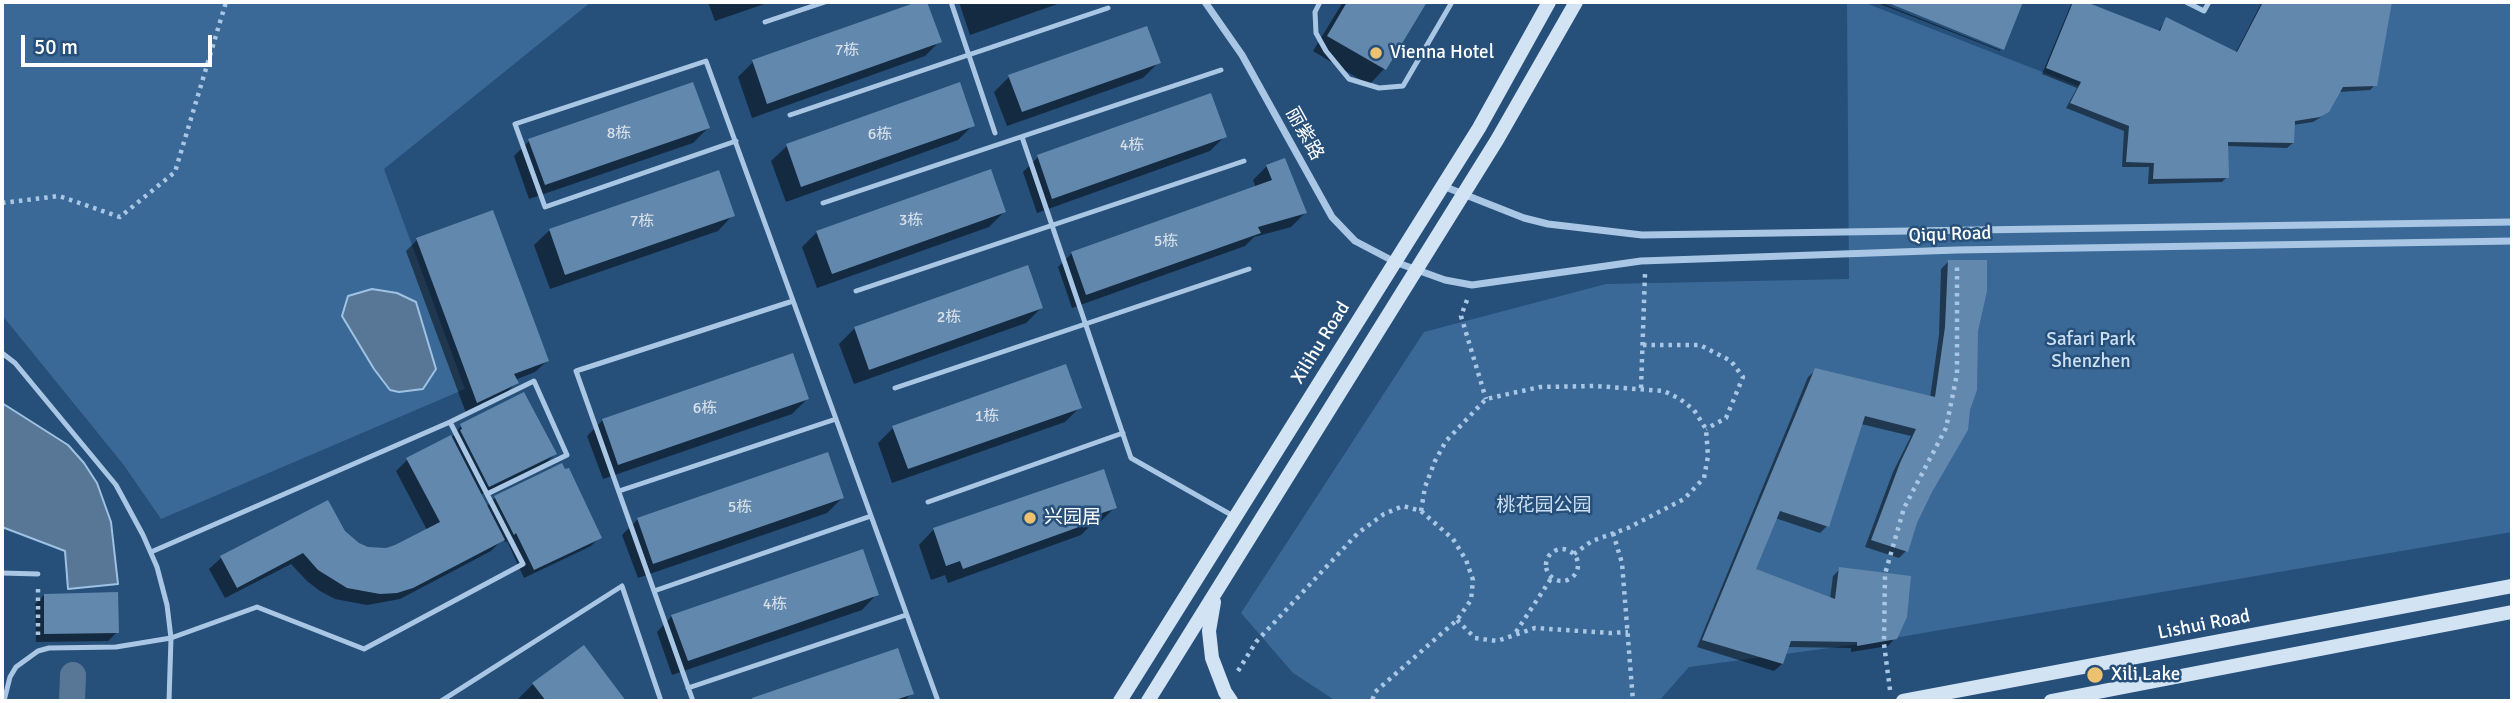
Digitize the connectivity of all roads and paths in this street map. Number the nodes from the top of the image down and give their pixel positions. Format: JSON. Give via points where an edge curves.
{"nodes":[{"id":1,"x":226,"y":2,"type":"edge"},
{"id":2,"x":825,"y":2,"type":"edge"},
{"id":3,"x":951,"y":2,"type":"edge"},
{"id":4,"x":1205,"y":2,"type":"edge"},
{"id":5,"x":1320,"y":2,"type":"edge"},
{"id":6,"x":1452,"y":2,"type":"edge"},
{"id":7,"x":1549,"y":2,"type":"edge"},
{"id":8,"x":1576,"y":2,"type":"edge"},
{"id":9,"x":2186,"y":2,"type":"edge"},
{"id":10,"x":2209,"y":2,"type":"edge"},
{"id":11,"x":1108,"y":8,"type":"dead end"},
{"id":12,"x":765,"y":22,"type":"dead end"},
{"id":13,"x":969,"y":55,"type":"junction"},
{"id":14,"x":1221,"y":70,"type":"dead end"},
{"id":15,"x":790,"y":115,"type":"dead end"},
{"id":16,"x":995,"y":133,"type":"dead end"},
{"id":17,"x":1022,"y":137,"type":"junction"},
{"id":18,"x":736,"y":141,"type":"junction"},
{"id":19,"x":1244,"y":161,"type":"dead end"},
{"id":20,"x":1443,"y":186,"type":"junction"},
{"id":21,"x":1463,"y":195,"type":"junction"},
{"id":22,"x":2,"y":203,"type":"edge"},
{"id":23,"x":822,"y":203,"type":"dead end"},
{"id":24,"x":2512,"y":222,"type":"edge"},
{"id":25,"x":1052,"y":225,"type":"junction"},
{"id":26,"x":2512,"y":241,"type":"edge"},
{"id":27,"x":1957,"y":250,"type":"junction"},
{"id":28,"x":1641,"y":261,"type":"junction"},
{"id":29,"x":1395,"y":262,"type":"junction"},
{"id":30,"x":1249,"y":269,"type":"dead end"},
{"id":31,"x":1417,"y":269,"type":"junction"},
{"id":32,"x":1472,"y":285,"type":"junction"},
{"id":33,"x":856,"y":291,"type":"dead end"},
{"id":34,"x":793,"y":301,"type":"junction"},
{"id":35,"x":1086,"y":324,"type":"junction"},
{"id":36,"x":1643,"y":345,"type":"junction"},
{"id":37,"x":2,"y":353,"type":"edge"},
{"id":38,"x":895,"y":388,"type":"dead end"},
{"id":39,"x":1641,"y":388,"type":"junction"},
{"id":40,"x":1486,"y":399,"type":"junction"},
{"id":41,"x":836,"y":419,"type":"junction"},
{"id":42,"x":450,"y":422,"type":"junction"},
{"id":43,"x":1706,"y":429,"type":"junction"},
{"id":44,"x":1123,"y":433,"type":"junction"},
{"id":45,"x":619,"y":491,"type":"junction"},
{"id":46,"x":487,"y":494,"type":"junction"},
{"id":47,"x":928,"y":502,"type":"dead end"},
{"id":48,"x":1421,"y":510,"type":"junction"},
{"id":49,"x":871,"y":516,"type":"junction"},
{"id":50,"x":1235,"y":517,"type":"junction"},
{"id":51,"x":1613,"y":533,"type":"junction"},
{"id":52,"x":151,"y":552,"type":"junction"},
{"id":53,"x":1574,"y":554,"type":"junction"},
{"id":54,"x":2,"y":573,"type":"edge"},
{"id":55,"x":38,"y":574,"type":"joint"},
{"id":56,"x":1552,"y":577,"type":"junction"},
{"id":57,"x":2512,"y":586,"type":"edge"},
{"id":58,"x":654,"y":591,"type":"junction"},
{"id":59,"x":1215,"y":594,"type":"junction"},
{"id":60,"x":2512,"y":612,"type":"edge"},
{"id":61,"x":906,"y":615,"type":"junction"},
{"id":62,"x":1457,"y":620,"type":"junction"},
{"id":63,"x":1628,"y":632,"type":"junction"},
{"id":64,"x":1516,"y":633,"type":"junction"},
{"id":65,"x":171,"y":638,"type":"junction"},
{"id":66,"x":38,"y":651,"type":"junction"},
{"id":67,"x":688,"y":688,"type":"junction"},
{"id":68,"x":169,"y":691,"type":"junction"},
{"id":69,"x":1228,"y":697,"type":"edge"},
{"id":70,"x":4,"y":701,"type":"edge"},
{"id":71,"x":169,"y":701,"type":"edge"},
{"id":72,"x":177,"y":701,"type":"edge"},
{"id":73,"x":441,"y":701,"type":"edge"},
{"id":74,"x":660,"y":701,"type":"edge"},
{"id":75,"x":692,"y":701,"type":"edge"},
{"id":76,"x":938,"y":701,"type":"edge"},
{"id":77,"x":1120,"y":701,"type":"edge"},
{"id":78,"x":1148,"y":701,"type":"edge"},
{"id":79,"x":1372,"y":701,"type":"edge"},
{"id":80,"x":1633,"y":701,"type":"edge"},
{"id":81,"x":1891,"y":701,"type":"edge"},
{"id":82,"x":1903,"y":701,"type":"edge"},
{"id":83,"x":2051,"y":701,"type":"edge"}],
"edges":[{"from":1,"to":22,"type":"path","via":[[175,172],[120,217],[59,196]]},
{"from":2,"to":12,"type":"lane"},
{"from":3,"to":13,"type":"lane"},
{"from":4,"to":29,"type":"street","name":"丽紫路","via":[[1242,55],[1332,217],[1355,241]]},
{"from":5,"to":6,"type":"lane","via":[[1315,12],[1316,33],[1326,51],[1349,79],[1379,88],[1403,86]]},
{"from":7,"to":20,"type":"street","name":"Xilihu Road"},
{"from":8,"to":21,"type":"street"},
{"from":9,"to":10,"type":"lane","via":[[2204,11]]},
{"from":11,"to":13,"type":"lane"},
{"from":13,"to":15,"type":"lane"},
{"from":13,"to":16,"type":"lane"},
{"from":14,"to":17,"type":"lane"},
{"from":17,"to":23,"type":"lane"},
{"from":17,"to":25,"type":"lane"},
{"from":18,"to":18,"type":"lane","via":[[706,61],[515,124],[545,207]]},
{"from":18,"to":34,"type":"lane"},
{"from":19,"to":25,"type":"lane"},
{"from":20,"to":21,"type":"street","name":"Qiqu Road"},
{"from":20,"to":29,"type":"street","name":"Xilihu Road"},
{"from":21,"to":24,"type":"street","name":"Qiqu Road","via":[[1548,224],[1642,235]]},
{"from":21,"to":31,"type":"street"},
{"from":25,"to":33,"type":"lane"},
{"from":25,"to":35,"type":"lane"},
{"from":26,"to":27,"type":"street","name":"Qiqu Road"},
{"from":27,"to":28,"type":"street","name":"Qiqu Road"},
{"from":27,"to":81,"type":"path","via":[[1958,374],[1946,428],[1904,508],[1885,574],[1884,644]]},
{"from":28,"to":32,"type":"street","name":"Qiqu Road"},
{"from":28,"to":36,"type":"path","via":[[1645,276]]},
{"from":29,"to":31,"type":"street","name":"Qiqu Road"},
{"from":29,"to":50,"type":"street","name":"Xilihu Road"},
{"from":30,"to":35,"type":"lane"},
{"from":31,"to":32,"type":"street","name":"Qiqu Road"},
{"from":31,"to":59,"type":"street"},
{"from":32,"to":40,"type":"path","via":[[1461,316]]},
{"from":34,"to":41,"type":"lane"},
{"from":34,"to":45,"type":"lane","via":[[576,371]]},
{"from":35,"to":38,"type":"lane"},
{"from":35,"to":44,"type":"lane"},
{"from":36,"to":39,"type":"path"},
{"from":36,"to":43,"type":"path","via":[[1700,345],[1731,361],[1743,377],[1726,418]]},
{"from":37,"to":52,"type":"lane","via":[[116,485]]},
{"from":39,"to":40,"type":"path","via":[[1540,387]]},
{"from":39,"to":43,"type":"path","via":[[1680,399]]},
{"from":40,"to":48,"type":"path","via":[[1446,441],[1425,487]]},
{"from":41,"to":45,"type":"lane"},
{"from":41,"to":49,"type":"lane"},
{"from":42,"to":46,"type":"lane"},
{"from":42,"to":46,"type":"lane","via":[[534,381],[567,455]]},
{"from":42,"to":52,"type":"lane"},
{"from":43,"to":51,"type":"path","via":[[1704,478],[1684,499]]},
{"from":44,"to":47,"type":"lane"},
{"from":44,"to":50,"type":"lane","via":[[1131,458]]},
{"from":45,"to":58,"type":"lane"},
{"from":46,"to":65,"type":"lane","via":[[523,564],[364,649],[257,607]]},
{"from":48,"to":62,"type":"path","via":[[1453,539],[1473,580],[1471,600]]},
{"from":48,"to":69,"type":"path","via":[[1403,506],[1384,513],[1357,533],[1256,642]]},
{"from":49,"to":58,"type":"lane"},
{"from":49,"to":61,"type":"lane"},
{"from":50,"to":77,"type":"street","name":"Xilihu Road"},
{"from":51,"to":53,"type":"path"},
{"from":51,"to":63,"type":"path","via":[[1622,563]]},
{"from":52,"to":65,"type":"lane","via":[[167,605]]},
{"from":53,"to":56,"type":"path","via":[[1579,565],[1575,576],[1565,581]]},
{"from":53,"to":56,"type":"path","via":[[1564,549],[1553,552],[1546,561]]},
{"from":54,"to":55,"type":"lane"},
{"from":55,"to":66,"type":"path"},
{"from":56,"to":64,"type":"path"},
{"from":57,"to":82,"type":"street","name":"Lishui Road"},
{"from":58,"to":67,"type":"lane"},
{"from":59,"to":69,"type":"street","via":[[1209,631],[1212,658]]},
{"from":59,"to":78,"type":"street"},
{"from":60,"to":83,"type":"street"},
{"from":61,"to":67,"type":"lane"},
{"from":61,"to":76,"type":"lane"},
{"from":62,"to":64,"type":"path","via":[[1475,638],[1497,641]]},
{"from":62,"to":79,"type":"path","via":[[1375,692]]},
{"from":63,"to":64,"type":"path","via":[[1535,628]]},
{"from":63,"to":80,"type":"path"},
{"from":65,"to":66,"type":"lane","via":[[116,647]]},
{"from":65,"to":68,"type":"lane"},
{"from":66,"to":70,"type":"lane","via":[[16,667]]},
{"from":67,"to":75,"type":"lane"},
{"from":68,"to":71,"type":"lane"},
{"from":68,"to":72,"type":"lane"},
{"from":73,"to":74,"type":"lane","via":[[622,586]]}]}
